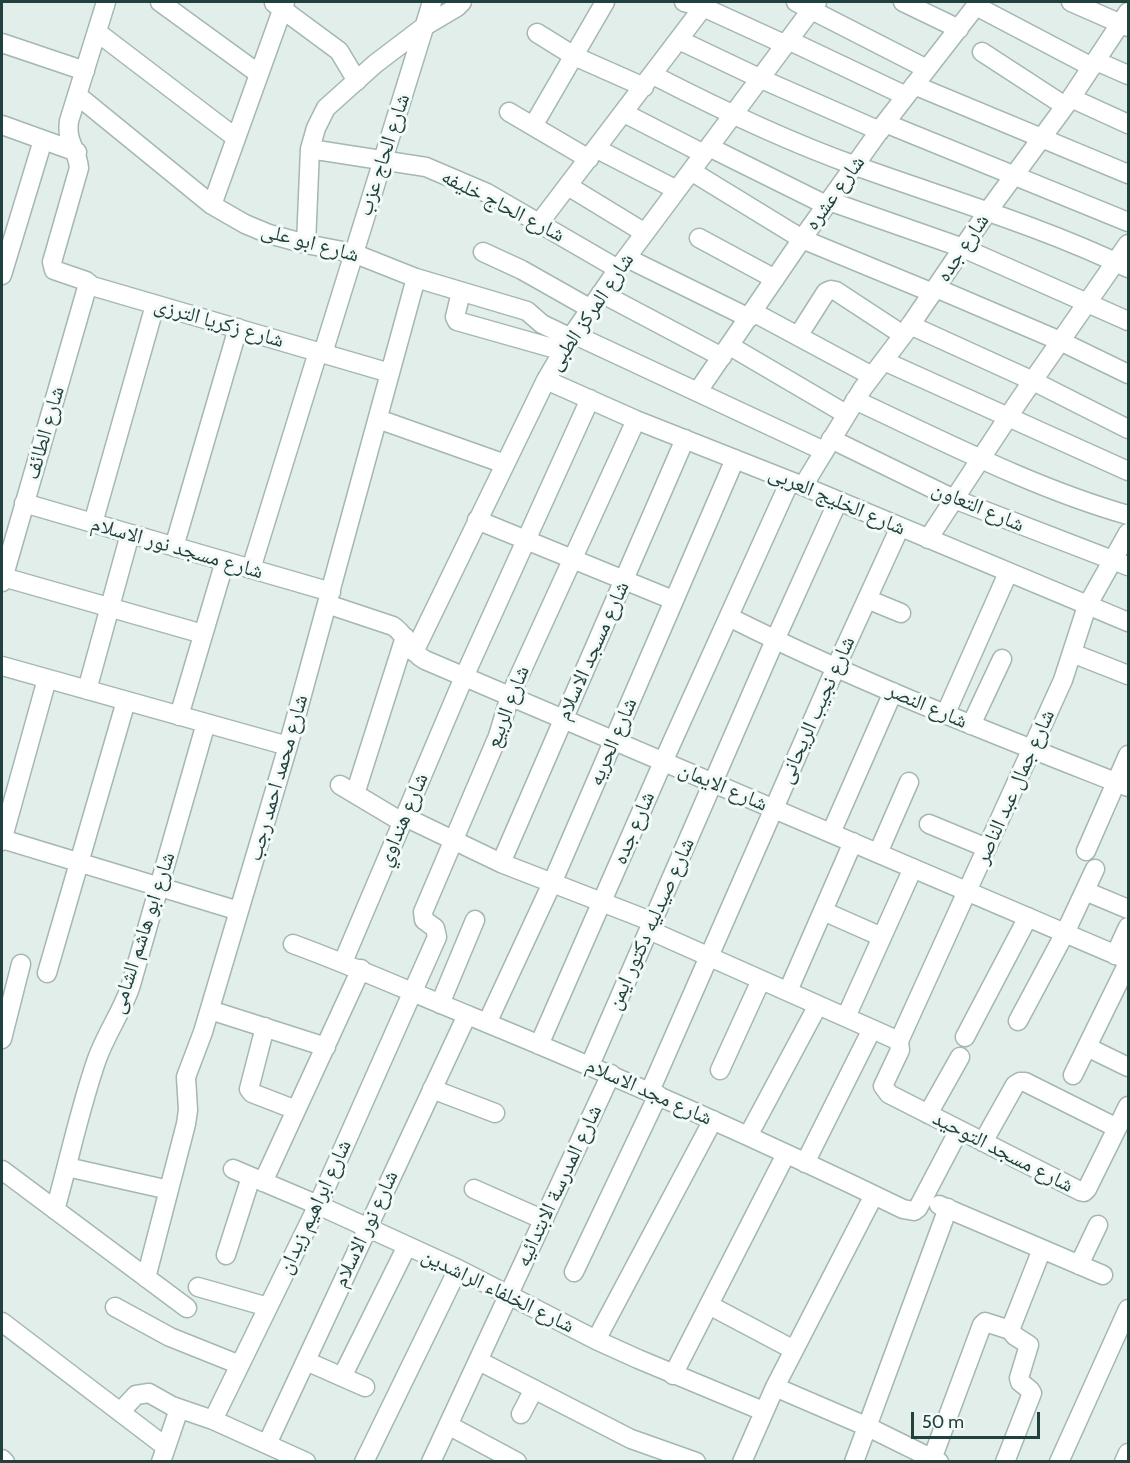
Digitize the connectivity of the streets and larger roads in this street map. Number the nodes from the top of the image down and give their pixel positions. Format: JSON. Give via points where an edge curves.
{"nodes":[{"id":1,"x":106,"y":2,"type":"edge"},
{"id":2,"x":160,"y":2,"type":"edge"},
{"id":3,"x":432,"y":2,"type":"edge"},
{"id":4,"x":462,"y":2,"type":"edge"},
{"id":5,"x":605,"y":2,"type":"edge"},
{"id":6,"x":684,"y":2,"type":"edge"},
{"id":7,"x":903,"y":2,"type":"edge"},
{"id":8,"x":1071,"y":2,"type":"edge"},
{"id":9,"x":280,"y":4,"type":"edge"},
{"id":10,"x":705,"y":4,"type":"edge"},
{"id":11,"x":808,"y":4,"type":"edge"},
{"id":12,"x":978,"y":4,"type":"edge"},
{"id":13,"x":1126,"y":21,"type":"edge"},
{"id":14,"x":425,"y":26,"type":"junction"},
{"id":15,"x":959,"y":28,"type":"junction"},
{"id":16,"x":97,"y":32,"type":"junction"},
{"id":17,"x":537,"y":33,"type":"dead end"},
{"id":18,"x":679,"y":40,"type":"junction"},
{"id":19,"x":786,"y":42,"type":"junction"},
{"id":20,"x":2,"y":43,"type":"edge"},
{"id":21,"x":982,"y":51,"type":"dead end"},
{"id":22,"x":574,"y":56,"type":"junction"},
{"id":23,"x":1094,"y":64,"type":"junction"},
{"id":24,"x":927,"y":69,"type":"junction"},
{"id":25,"x":85,"y":71,"type":"junction"},
{"id":26,"x":259,"y":74,"type":"junction"},
{"id":27,"x":1128,"y":75,"type":"edge"},
{"id":28,"x":759,"y":78,"type":"junction"},
{"id":29,"x":357,"y":81,"type":"junction"},
{"id":30,"x":649,"y":81,"type":"junction"},
{"id":31,"x":910,"y":90,"type":"junction"},
{"id":32,"x":77,"y":95,"type":"junction"},
{"id":33,"x":1068,"y":102,"type":"junction"},
{"id":34,"x":509,"y":112,"type":"dead end"},
{"id":35,"x":624,"y":113,"type":"junction"},
{"id":36,"x":733,"y":116,"type":"junction"},
{"id":37,"x":1128,"y":124,"type":"edge"},
{"id":38,"x":2,"y":125,"type":"edge"},
{"id":39,"x":533,"y":126,"type":"junction"},
{"id":40,"x":882,"y":127,"type":"junction"},
{"id":41,"x":236,"y":138,"type":"junction"},
{"id":42,"x":1042,"y":138,"type":"junction"},
{"id":43,"x":43,"y":140,"type":"junction"},
{"id":44,"x":310,"y":149,"type":"junction"},
{"id":45,"x":706,"y":150,"type":"junction"},
{"id":46,"x":77,"y":152,"type":"junction"},
{"id":47,"x":593,"y":154,"type":"junction"},
{"id":48,"x":382,"y":159,"type":"junction"},
{"id":49,"x":854,"y":166,"type":"junction"},
{"id":50,"x":691,"y":171,"type":"junction"},
{"id":51,"x":1128,"y":174,"type":"edge"},
{"id":52,"x":1014,"y":177,"type":"junction"},
{"id":53,"x":568,"y":186,"type":"junction"},
{"id":54,"x":677,"y":190,"type":"junction"},
{"id":55,"x":828,"y":203,"type":"junction"},
{"id":56,"x":212,"y":205,"type":"junction"},
{"id":57,"x":988,"y":211,"type":"junction"},
{"id":58,"x":540,"y":222,"type":"junction"},
{"id":59,"x":1128,"y":222,"type":"edge"},
{"id":60,"x":645,"y":233,"type":"junction"},
{"id":61,"x":699,"y":238,"type":"dead end"},
{"id":62,"x":802,"y":239,"type":"junction"},
{"id":63,"x":306,"y":244,"type":"junction"},
{"id":64,"x":1128,"y":244,"type":"edge"},
{"id":65,"x":963,"y":248,"type":"junction"},
{"id":66,"x":483,"y":252,"type":"dead end"},
{"id":67,"x":353,"y":253,"type":"junction"},
{"id":68,"x":622,"y":263,"type":"junction"},
{"id":69,"x":1123,"y":265,"type":"edge"},
{"id":70,"x":2,"y":275,"type":"edge"},
{"id":71,"x":416,"y":278,"type":"junction"},
{"id":72,"x":775,"y":279,"type":"junction"},
{"id":73,"x":88,"y":284,"type":"junction"},
{"id":74,"x":934,"y":290,"type":"junction"},
{"id":75,"x":461,"y":292,"type":"junction"},
{"id":76,"x":601,"y":293,"type":"junction"},
{"id":77,"x":1087,"y":302,"type":"junction"},
{"id":78,"x":155,"y":305,"type":"junction"},
{"id":79,"x":591,"y":309,"type":"junction"},
{"id":80,"x":751,"y":315,"type":"junction"},
{"id":81,"x":1128,"y":321,"type":"edge"},
{"id":82,"x":238,"y":328,"type":"junction"},
{"id":83,"x":907,"y":330,"type":"junction"},
{"id":84,"x":798,"y":336,"type":"junction"},
{"id":85,"x":569,"y":341,"type":"junction"},
{"id":86,"x":1060,"y":341,"type":"junction"},
{"id":87,"x":726,"y":352,"type":"junction"},
{"id":88,"x":320,"y":353,"type":"junction"},
{"id":89,"x":884,"y":360,"type":"junction"},
{"id":90,"x":390,"y":373,"type":"junction"},
{"id":91,"x":1128,"y":374,"type":"edge"},
{"id":92,"x":872,"y":376,"type":"junction"},
{"id":93,"x":546,"y":380,"type":"junction"},
{"id":94,"x":1033,"y":381,"type":"junction"},
{"id":95,"x":698,"y":391,"type":"junction"},
{"id":96,"x":590,"y":399,"type":"junction"},
{"id":97,"x":851,"y":407,"type":"junction"},
{"id":98,"x":1007,"y":418,"type":"junction"},
{"id":99,"x":378,"y":419,"type":"junction"},
{"id":100,"x":636,"y":420,"type":"junction"},
{"id":101,"x":1128,"y":429,"type":"edge"},
{"id":102,"x":685,"y":440,"type":"junction"},
{"id":103,"x":828,"y":445,"type":"junction"},
{"id":104,"x":735,"y":459,"type":"junction"},
{"id":105,"x":981,"y":459,"type":"junction"},
{"id":106,"x":505,"y":464,"type":"junction"},
{"id":107,"x":1128,"y":471,"type":"edge"},
{"id":108,"x":797,"y":484,"type":"junction"},
{"id":109,"x":954,"y":499,"type":"junction"},
{"id":110,"x":838,"y":501,"type":"junction"},
{"id":111,"x":24,"y":503,"type":"junction"},
{"id":112,"x":1128,"y":516,"type":"edge"},
{"id":113,"x":477,"y":520,"type":"junction"},
{"id":114,"x":93,"y":523,"type":"junction"},
{"id":115,"x":900,"y":527,"type":"junction"},
{"id":116,"x":1128,"y":533,"type":"edge"},
{"id":117,"x":130,"y":534,"type":"junction"},
{"id":118,"x":928,"y":539,"type":"junction"},
{"id":119,"x":526,"y":540,"type":"junction"},
{"id":120,"x":174,"y":547,"type":"junction"},
{"id":121,"x":571,"y":558,"type":"junction"},
{"id":122,"x":225,"y":561,"type":"junction"},
{"id":123,"x":1121,"y":563,"type":"edge"},
{"id":124,"x":251,"y":569,"type":"junction"},
{"id":125,"x":1008,"y":573,"type":"junction"},
{"id":126,"x":2,"y":579,"type":"edge"},
{"id":127,"x":624,"y":580,"type":"junction"},
{"id":128,"x":329,"y":598,"type":"junction"},
{"id":129,"x":867,"y":599,"type":"junction"},
{"id":130,"x":673,"y":600,"type":"junction"},
{"id":131,"x":1087,"y":606,"type":"junction"},
{"id":132,"x":110,"y":607,"type":"junction"},
{"id":133,"x":901,"y":613,"type":"dead end"},
{"id":134,"x":729,"y":617,"type":"junction"},
{"id":135,"x":1128,"y":622,"type":"edge"},
{"id":136,"x":203,"y":634,"type":"junction"},
{"id":137,"x":775,"y":640,"type":"junction"},
{"id":138,"x":410,"y":644,"type":"junction"},
{"id":139,"x":1072,"y":653,"type":"junction"},
{"id":140,"x":1002,"y":659,"type":"dead end"},
{"id":141,"x":2,"y":666,"type":"edge"},
{"id":142,"x":836,"y":667,"type":"junction"},
{"id":143,"x":1128,"y":675,"type":"edge"},
{"id":144,"x":464,"y":677,"type":"junction"},
{"id":145,"x":47,"y":679,"type":"junction"},
{"id":146,"x":87,"y":690,"type":"junction"},
{"id":147,"x":893,"y":692,"type":"junction"},
{"id":148,"x":510,"y":696,"type":"junction"},
{"id":149,"x":126,"y":701,"type":"junction"},
{"id":150,"x":945,"y":715,"type":"junction"},
{"id":151,"x":179,"y":716,"type":"junction"},
{"id":152,"x":564,"y":719,"type":"junction"},
{"id":153,"x":206,"y":723,"type":"junction"},
{"id":154,"x":971,"y":725,"type":"junction"},
{"id":155,"x":614,"y":741,"type":"junction"},
{"id":156,"x":288,"y":746,"type":"junction"},
{"id":157,"x":1031,"y":748,"type":"junction"},
{"id":158,"x":1128,"y":754,"type":"edge"},
{"id":159,"x":663,"y":762,"type":"junction"},
{"id":160,"x":909,"y":782,"type":"dead end"},
{"id":161,"x":713,"y":783,"type":"junction"},
{"id":162,"x":1123,"y":785,"type":"edge"},
{"id":163,"x":774,"y":809,"type":"junction"},
{"id":164,"x":404,"y":820,"type":"junction"},
{"id":165,"x":929,"y":824,"type":"dead end"},
{"id":166,"x":831,"y":833,"type":"junction"},
{"id":167,"x":2,"y":840,"type":"edge"},
{"id":168,"x":454,"y":841,"type":"junction"},
{"id":169,"x":853,"y":842,"type":"junction"},
{"id":170,"x":987,"y":848,"type":"junction"},
{"id":171,"x":1086,"y":851,"type":"dead end"},
{"id":172,"x":878,"y":853,"type":"junction"},
{"id":173,"x":79,"y":862,"type":"junction"},
{"id":174,"x":501,"y":863,"type":"junction"},
{"id":175,"x":913,"y":868,"type":"junction"},
{"id":176,"x":1095,"y":869,"type":"dead end"},
{"id":177,"x":553,"y":881,"type":"junction"},
{"id":178,"x":159,"y":887,"type":"junction"},
{"id":179,"x":1085,"y":891,"type":"junction"},
{"id":180,"x":967,"y":892,"type":"junction"},
{"id":181,"x":603,"y":902,"type":"junction"},
{"id":182,"x":1128,"y":909,"type":"edge"},
{"id":183,"x":239,"y":911,"type":"junction"},
{"id":184,"x":823,"y":911,"type":"junction"},
{"id":185,"x":1028,"y":917,"type":"junction"},
{"id":186,"x":475,"y":920,"type":"dead end"},
{"id":187,"x":651,"y":926,"type":"junction"},
{"id":188,"x":1128,"y":927,"type":"edge"},
{"id":189,"x":1065,"y":933,"type":"junction"},
{"id":190,"x":882,"y":937,"type":"junction"},
{"id":191,"x":293,"y":944,"type":"dead end"},
{"id":192,"x":709,"y":956,"type":"junction"},
{"id":193,"x":1124,"y":959,"type":"edge"},
{"id":194,"x":343,"y":962,"type":"junction"},
{"id":195,"x":21,"y":963,"type":"dead end"},
{"id":196,"x":362,"y":969,"type":"junction"},
{"id":197,"x":47,"y":973,"type":"dead end"},
{"id":198,"x":761,"y":980,"type":"junction"},
{"id":199,"x":788,"y":991,"type":"junction"},
{"id":200,"x":413,"y":993,"type":"junction"},
{"id":201,"x":440,"y":1004,"type":"junction"},
{"id":202,"x":818,"y":1005,"type":"junction"},
{"id":203,"x":210,"y":1010,"type":"junction"},
{"id":204,"x":467,"y":1015,"type":"junction"},
{"id":205,"x":846,"y":1017,"type":"junction"},
{"id":206,"x":1018,"y":1021,"type":"dead end"},
{"id":207,"x":487,"y":1023,"type":"junction"},
{"id":208,"x":265,"y":1027,"type":"junction"},
{"id":209,"x":872,"y":1029,"type":"junction"},
{"id":210,"x":965,"y":1037,"type":"dead end"},
{"id":211,"x":2,"y":1038,"type":"edge"},
{"id":212,"x":899,"y":1041,"type":"junction"},
{"id":213,"x":539,"y":1045,"type":"junction"},
{"id":214,"x":326,"y":1047,"type":"junction"},
{"id":215,"x":1087,"y":1047,"type":"junction"},
{"id":216,"x":960,"y":1057,"type":"dead end"},
{"id":217,"x":590,"y":1065,"type":"junction"},
{"id":218,"x":1128,"y":1067,"type":"edge"},
{"id":219,"x":720,"y":1070,"type":"dead end"},
{"id":220,"x":611,"y":1074,"type":"junction"},
{"id":221,"x":1073,"y":1075,"type":"dead end"},
{"id":222,"x":432,"y":1089,"type":"junction"},
{"id":223,"x":654,"y":1093,"type":"junction"},
{"id":224,"x":1128,"y":1106,"type":"edge"},
{"id":225,"x":296,"y":1110,"type":"junction"},
{"id":226,"x":495,"y":1113,"type":"dead end"},
{"id":227,"x":928,"y":1114,"type":"junction"},
{"id":228,"x":714,"y":1120,"type":"junction"},
{"id":229,"x":1117,"y":1128,"type":"junction"},
{"id":230,"x":959,"y":1130,"type":"junction"},
{"id":231,"x":748,"y":1136,"type":"junction"},
{"id":232,"x":983,"y":1142,"type":"junction"},
{"id":233,"x":786,"y":1154,"type":"junction"},
{"id":234,"x":806,"y":1163,"type":"junction"},
{"id":235,"x":67,"y":1167,"type":"junction"},
{"id":236,"x":233,"y":1169,"type":"dead end"},
{"id":237,"x":2,"y":1170,"type":"edge"},
{"id":238,"x":257,"y":1179,"type":"junction"},
{"id":239,"x":474,"y":1189,"type":"dead end"},
{"id":240,"x":169,"y":1190,"type":"junction"},
{"id":241,"x":874,"y":1196,"type":"junction"},
{"id":242,"x":924,"y":1198,"type":"junction"},
{"id":243,"x":318,"y":1205,"type":"junction"},
{"id":244,"x":948,"y":1208,"type":"junction"},
{"id":245,"x":55,"y":1210,"type":"junction"},
{"id":246,"x":544,"y":1220,"type":"junction"},
{"id":247,"x":1098,"y":1225,"type":"dead end"},
{"id":248,"x":367,"y":1227,"type":"junction"},
{"id":249,"x":407,"y":1246,"type":"junction"},
{"id":250,"x":1042,"y":1249,"type":"junction"},
{"id":251,"x":226,"y":1255,"type":"dead end"},
{"id":252,"x":1079,"y":1265,"type":"junction"},
{"id":253,"x":458,"y":1269,"type":"junction"},
{"id":254,"x":574,"y":1272,"type":"dead end"},
{"id":255,"x":1103,"y":1275,"type":"dead end"},
{"id":256,"x":147,"y":1278,"type":"junction"},
{"id":257,"x":198,"y":1287,"type":"dead end"},
{"id":258,"x":509,"y":1295,"type":"junction"},
{"id":259,"x":709,"y":1305,"type":"junction"},
{"id":260,"x":115,"y":1307,"type":"dead end"},
{"id":261,"x":268,"y":1307,"type":"junction"},
{"id":262,"x":187,"y":1308,"type":"dead end"},
{"id":263,"x":1128,"y":1309,"type":"edge"},
{"id":264,"x":2,"y":1322,"type":"edge"},
{"id":265,"x":1010,"y":1330,"type":"junction"},
{"id":266,"x":596,"y":1340,"type":"junction"},
{"id":267,"x":794,"y":1350,"type":"junction"},
{"id":268,"x":306,"y":1361,"type":"junction"},
{"id":269,"x":479,"y":1361,"type":"junction"},
{"id":270,"x":240,"y":1365,"type":"junction"},
{"id":271,"x":674,"y":1375,"type":"junction"},
{"id":272,"x":342,"y":1377,"type":"junction"},
{"id":273,"x":365,"y":1387,"type":"dead end"},
{"id":274,"x":775,"y":1387,"type":"junction"},
{"id":275,"x":534,"y":1389,"type":"junction"},
{"id":276,"x":179,"y":1409,"type":"junction"},
{"id":277,"x":120,"y":1412,"type":"junction"},
{"id":278,"x":763,"y":1412,"type":"junction"},
{"id":279,"x":521,"y":1414,"type":"dead end"},
{"id":280,"x":213,"y":1420,"type":"junction"},
{"id":281,"x":448,"y":1425,"type":"junction"},
{"id":282,"x":868,"y":1427,"type":"junction"},
{"id":283,"x":267,"y":1444,"type":"junction"},
{"id":284,"x":1128,"y":1453,"type":"edge"},
{"id":285,"x":164,"y":1454,"type":"edge"},
{"id":286,"x":934,"y":1460,"type":"edge"},
{"id":287,"x":305,"y":1461,"type":"edge"},
{"id":288,"x":364,"y":1461,"type":"edge"},
{"id":289,"x":431,"y":1461,"type":"edge"},
{"id":290,"x":517,"y":1461,"type":"edge"},
{"id":291,"x":696,"y":1461,"type":"edge"},
{"id":292,"x":742,"y":1461,"type":"edge"},
{"id":293,"x":854,"y":1461,"type":"edge"},
{"id":294,"x":1005,"y":1461,"type":"edge"},
{"id":295,"x":1059,"y":1461,"type":"edge"},
{"id":296,"x":1124,"y":1461,"type":"edge"}],
"edges":[{"from":1,"to":16,"type":"street"},
{"from":2,"to":26,"type":"street"},
{"from":3,"to":14,"type":"street","name":"شارع الحاج عزب"},
{"from":4,"to":14,"type":"street","name":"شارع الحاج عزب"},
{"from":5,"to":22,"type":"street"},
{"from":6,"to":10,"type":"street"},
{"from":7,"to":15,"type":"street"},
{"from":8,"to":13,"type":"street"},
{"from":9,"to":26,"type":"street"},
{"from":9,"to":29,"type":"street","via":[[339,51]]},
{"from":10,"to":18,"type":"street"},
{"from":10,"to":19,"type":"street"},
{"from":11,"to":19,"type":"street","name":"شارع المركز الطبى"},
{"from":11,"to":24,"type":"street"},
{"from":12,"to":15,"type":"street","name":"شارع عشره"},
{"from":12,"to":23,"type":"street"},
{"from":13,"to":23,"type":"street","name":"شارع جده"},
{"from":14,"to":29,"type":"street","name":"شارع الحاج عزب"},
{"from":14,"to":48,"type":"street","name":"شارع الحاج عزب"},
{"from":15,"to":24,"type":"street","name":"شارع عشره"},
{"from":16,"to":25,"type":"street"},
{"from":16,"to":41,"type":"street"},
{"from":17,"to":22,"type":"street"},
{"from":18,"to":28,"type":"street"},
{"from":18,"to":30,"type":"street"},
{"from":19,"to":28,"type":"street","name":"شارع المركز الطبى"},
{"from":19,"to":31,"type":"street"},
{"from":20,"to":25,"type":"street"},
{"from":21,"to":33,"type":"street"},
{"from":22,"to":30,"type":"street"},
{"from":22,"to":39,"type":"street"},
{"from":23,"to":27,"type":"street"},
{"from":23,"to":33,"type":"street","name":"شارع جده"},
{"from":24,"to":31,"type":"street","name":"شارع عشره"},
{"from":25,"to":32,"type":"street"},
{"from":26,"to":41,"type":"street"},
{"from":28,"to":36,"type":"street","name":"شارع المركز الطبى"},
{"from":28,"to":40,"type":"street"},
{"from":29,"to":44,"type":"street","name":"شارع الحاج عزب","via":[[326,108]]},
{"from":30,"to":35,"type":"street"},
{"from":30,"to":36,"type":"street"},
{"from":31,"to":40,"type":"street","name":"شارع عشره"},
{"from":31,"to":42,"type":"street"},
{"from":32,"to":46,"type":"street","via":[[68,134]]},
{"from":32,"to":56,"type":"street","name":"شارع ابو على"},
{"from":33,"to":37,"type":"street"},
{"from":33,"to":42,"type":"street","name":"شارع جده"},
{"from":34,"to":39,"type":"street"},
{"from":35,"to":45,"type":"street"},
{"from":35,"to":47,"type":"street"},
{"from":36,"to":45,"type":"street","name":"شارع المركز الطبى"},
{"from":36,"to":49,"type":"street"},
{"from":38,"to":43,"type":"street"},
{"from":39,"to":47,"type":"street"},
{"from":40,"to":49,"type":"street","name":"شارع عشره"},
{"from":40,"to":52,"type":"street"},
{"from":41,"to":56,"type":"street"},
{"from":42,"to":51,"type":"street"},
{"from":42,"to":52,"type":"street","name":"شارع جده"},
{"from":43,"to":46,"type":"street"},
{"from":43,"to":70,"type":"street"},
{"from":44,"to":48,"type":"street","name":"شارع الحاج خليفه"},
{"from":44,"to":63,"type":"street","name":"شارع الحاج عزب"},
{"from":45,"to":50,"type":"street","name":"شارع المركز الطبى"},
{"from":45,"to":55,"type":"street"},
{"from":46,"to":73,"type":"street","name":"شارع زكريا الترزى","via":[[79,168],[52,267]]},
{"from":47,"to":53,"type":"street"},
{"from":47,"to":54,"type":"street"},
{"from":48,"to":58,"type":"street","name":"شارع الحاج خليفه","via":[[426,167],[487,193]]},
{"from":48,"to":67,"type":"street","name":"شارع الحاج عزب"},
{"from":49,"to":55,"type":"street","name":"شارع عشره"},
{"from":49,"to":57,"type":"street"},
{"from":50,"to":54,"type":"street","name":"شارع المركز الطبى"},
{"from":50,"to":62,"type":"street"},
{"from":52,"to":57,"type":"street","name":"شارع جده"},
{"from":52,"to":59,"type":"street"},
{"from":53,"to":58,"type":"street"},
{"from":53,"to":60,"type":"street"},
{"from":54,"to":60,"type":"street","name":"شارع المركز الطبى"},
{"from":55,"to":62,"type":"street","name":"شارع عشره"},
{"from":55,"to":65,"type":"street"},
{"from":56,"to":63,"type":"street","name":"شارع ابو على","via":[[269,234]]},
{"from":57,"to":65,"type":"street","name":"شارع جده"},
{"from":57,"to":69,"type":"street"},
{"from":58,"to":68,"type":"street","name":"شارع الحاج خليفه"},
{"from":60,"to":68,"type":"street","name":"شارع المركز الطبى"},
{"from":61,"to":72,"type":"street"},
{"from":62,"to":72,"type":"street","name":"شارع عشره"},
{"from":62,"to":74,"type":"street"},
{"from":63,"to":67,"type":"street","name":"شارع ابو على"},
{"from":64,"to":69,"type":"street"},
{"from":65,"to":74,"type":"street","name":"شارع جده"},
{"from":65,"to":77,"type":"street"},
{"from":66,"to":79,"type":"street"},
{"from":67,"to":71,"type":"street","name":"شارع ابو على"},
{"from":67,"to":88,"type":"street","name":"شارع الحاج عزب"},
{"from":68,"to":76,"type":"street","name":"شارع المركز الطبى"},
{"from":68,"to":80,"type":"street","name":"شارع الحاج خليفه"},
{"from":69,"to":77,"type":"street"},
{"from":71,"to":75,"type":"street","name":"شارع ابو على"},
{"from":71,"to":90,"type":"street","name":"شارع محمد احمد رجب"},
{"from":72,"to":80,"type":"street","name":"شارع عشره"},
{"from":73,"to":78,"type":"street","name":"شارع زكريا الترزى"},
{"from":73,"to":111,"type":"street","name":"شارع الطائف"},
{"from":74,"to":83,"type":"street","name":"شارع جده"},
{"from":74,"to":86,"type":"street"},
{"from":75,"to":85,"type":"street","name":"شارع ابو على","via":[[527,311]]},
{"from":75,"to":85,"type":"street","via":[[457,321]]},
{"from":76,"to":79,"type":"street","name":"شارع المركز الطبى"},
{"from":76,"to":87,"type":"street"},
{"from":77,"to":81,"type":"street"},
{"from":77,"to":86,"type":"street"},
{"from":78,"to":82,"type":"street","name":"شارع زكريا الترزى"},
{"from":78,"to":114,"type":"street"},
{"from":79,"to":85,"type":"street","name":"شارع المركز الطبى"},
{"from":80,"to":84,"type":"street","name":"شارع الحاج خليفه"},
{"from":80,"to":87,"type":"street","name":"شارع عشره"},
{"from":82,"to":88,"type":"street","name":"شارع زكريا الترزى"},
{"from":82,"to":120,"type":"street"},
{"from":83,"to":84,"type":"street","via":[[831,290]]},
{"from":83,"to":89,"type":"street","name":"شارع جده"},
{"from":83,"to":94,"type":"street"},
{"from":84,"to":92,"type":"street","name":"شارع الحاج خليفه"},
{"from":85,"to":93,"type":"street","name":"شارع المركز الطبى"},
{"from":85,"to":95,"type":"street","name":"شارع التعاون"},
{"from":86,"to":91,"type":"street"},
{"from":86,"to":94,"type":"street"},
{"from":87,"to":95,"type":"street","name":"شارع عشره"},
{"from":87,"to":97,"type":"street"},
{"from":88,"to":90,"type":"street","name":"شارع زكريا الترزى"},
{"from":88,"to":124,"type":"street","name":"شارع الحاج عزب"},
{"from":89,"to":92,"type":"street","name":"شارع جده"},
{"from":89,"to":98,"type":"street"},
{"from":90,"to":99,"type":"street","name":"شارع محمد احمد رجب"},
{"from":92,"to":97,"type":"street","name":"شارع جده"},
{"from":93,"to":96,"type":"street","name":"شارع الخليج العربى"},
{"from":93,"to":106,"type":"street","name":"شارع المركز الطبى"},
{"from":94,"to":98,"type":"street"},
{"from":94,"to":101,"type":"street"},
{"from":95,"to":103,"type":"street","name":"شارع التعاون"},
{"from":96,"to":100,"type":"street","name":"شارع الخليج العربى"},
{"from":96,"to":119,"type":"street","name":"شارع هنداوي"},
{"from":97,"to":103,"type":"street","name":"شارع جده"},
{"from":97,"to":105,"type":"street"},
{"from":98,"to":105,"type":"street"},
{"from":98,"to":107,"type":"street"},
{"from":99,"to":106,"type":"street"},
{"from":99,"to":128,"type":"street","name":"شارع محمد احمد رجب"},
{"from":100,"to":102,"type":"street","name":"شارع الخليج العربى"},
{"from":100,"to":121,"type":"street","name":"شارع الربيع"},
{"from":102,"to":104,"type":"street","name":"شارع الخليج العربى"},
{"from":102,"to":127,"type":"street","name":"شارع مسجد الاسلام"},
{"from":103,"to":108,"type":"street","name":"شارع جده"},
{"from":103,"to":109,"type":"street","name":"شارع التعاون"},
{"from":104,"to":108,"type":"street","name":"شارع الخليج العربى"},
{"from":104,"to":130,"type":"street","name":"شارع الحريه"},
{"from":105,"to":109,"type":"street"},
{"from":105,"to":112,"type":"street"},
{"from":106,"to":113,"type":"street","name":"شارع المركز الطبى"},
{"from":108,"to":110,"type":"street","name":"شارع الخليج العربى"},
{"from":108,"to":134,"type":"street","name":"شارع جده"},
{"from":109,"to":118,"type":"street"},
{"from":109,"to":123,"type":"street","name":"شارع التعاون"},
{"from":110,"to":115,"type":"street","name":"شارع الخليج العربى"},
{"from":110,"to":137,"type":"street","name":"شارع صيدليه دكتور ايمن"},
{"from":111,"to":114,"type":"street","name":"شارع مسجد نور الاسلام"},
{"from":111,"to":126,"type":"street","name":"شارع الطائف"},
{"from":113,"to":119,"type":"street"},
{"from":113,"to":138,"type":"street","name":"شارع المركز الطبى"},
{"from":114,"to":117,"type":"street","name":"شارع مسجد نور الاسلام"},
{"from":115,"to":118,"type":"street","name":"شارع الخليج العربى"},
{"from":115,"to":129,"type":"street","name":"شارع نجيب الريحانى"},
{"from":116,"to":123,"type":"street","name":"شارع جمال عبد الناصر"},
{"from":117,"to":120,"type":"street","name":"شارع مسجد نور الاسلام"},
{"from":117,"to":132,"type":"street"},
{"from":118,"to":125,"type":"street","name":"شارع الخليج العربى"},
{"from":119,"to":121,"type":"street"},
{"from":119,"to":144,"type":"street","name":"شارع هنداوي"},
{"from":120,"to":122,"type":"street","name":"شارع مسجد نور الاسلام"},
{"from":121,"to":127,"type":"street"},
{"from":121,"to":148,"type":"street","name":"شارع الربيع"},
{"from":122,"to":124,"type":"street","name":"شارع مسجد نور الاسلام"},
{"from":122,"to":136,"type":"street"},
{"from":123,"to":131,"type":"street","name":"شارع جمال عبد الناصر"},
{"from":124,"to":128,"type":"street","name":"شارع مسجد نور الاسلام"},
{"from":125,"to":131,"type":"street","name":"شارع الخليج العربى"},
{"from":125,"to":150,"type":"street"},
{"from":126,"to":132,"type":"street"},
{"from":127,"to":130,"type":"street"},
{"from":127,"to":152,"type":"street","name":"شارع مسجد الاسلام"},
{"from":128,"to":138,"type":"street","name":"شارع الايمان","via":[[393,626]]},
{"from":128,"to":156,"type":"street","name":"شارع محمد احمد رجب"},
{"from":129,"to":133,"type":"street"},
{"from":129,"to":142,"type":"street","name":"شارع نجيب الريحانى"},
{"from":130,"to":155,"type":"street","name":"شارع الحريه"},
{"from":131,"to":135,"type":"street","name":"شارع الخليج العربى"},
{"from":131,"to":139,"type":"street","name":"شارع جمال عبد الناصر"},
{"from":132,"to":136,"type":"street"},
{"from":132,"to":146,"type":"street"},
{"from":134,"to":137,"type":"street","name":"شارع النصر"},
{"from":134,"to":159,"type":"street","name":"شارع جده"},
{"from":136,"to":151,"type":"street"},
{"from":137,"to":142,"type":"street","name":"شارع النصر"},
{"from":137,"to":161,"type":"street","name":"شارع صيدليه دكتور ايمن"},
{"from":138,"to":144,"type":"street","name":"شارع الايمان","via":[[425,660]]},
{"from":138,"to":164,"type":"street","name":"شارع المركز الطبى","via":[[347,790]]},
{"from":139,"to":143,"type":"street"},
{"from":139,"to":157,"type":"street","name":"شارع جمال عبد الناصر"},
{"from":140,"to":154,"type":"street"},
{"from":141,"to":145,"type":"street"},
{"from":142,"to":147,"type":"street","name":"شارع النصر"},
{"from":142,"to":163,"type":"street","name":"شارع نجيب الريحانى"},
{"from":144,"to":148,"type":"street","name":"شارع الايمان"},
{"from":144,"to":164,"type":"street","name":"شارع هنداوي"},
{"from":145,"to":146,"type":"street"},
{"from":145,"to":167,"type":"street"},
{"from":146,"to":149,"type":"street"},
{"from":147,"to":150,"type":"street","name":"شارع النصر"},
{"from":147,"to":166,"type":"street"},
{"from":148,"to":152,"type":"street","name":"شارع الايمان"},
{"from":148,"to":168,"type":"street","name":"شارع الربيع","via":[[498,736]]},
{"from":149,"to":151,"type":"street"},
{"from":149,"to":173,"type":"street"},
{"from":150,"to":154,"type":"street","name":"شارع النصر"},
{"from":151,"to":153,"type":"street"},
{"from":152,"to":155,"type":"street","name":"شارع الايمان"},
{"from":152,"to":174,"type":"street","name":"شارع مسجد الاسلام"},
{"from":153,"to":156,"type":"street"},
{"from":153,"to":178,"type":"street","name":"شارع ابو هاشم الشامى"},
{"from":154,"to":157,"type":"street","name":"شارع النصر"},
{"from":155,"to":159,"type":"street","name":"شارع الايمان"},
{"from":155,"to":177,"type":"street","name":"شارع الحريه"},
{"from":156,"to":183,"type":"street","name":"شارع محمد احمد رجب"},
{"from":157,"to":162,"type":"street","name":"شارع النصر"},
{"from":157,"to":170,"type":"street","name":"شارع جمال عبد الناصر"},
{"from":158,"to":162,"type":"street"},
{"from":159,"to":161,"type":"street","name":"شارع الايمان"},
{"from":159,"to":181,"type":"street","name":"شارع جده"},
{"from":160,"to":172,"type":"street"},
{"from":161,"to":163,"type":"street","name":"شارع الايمان"},
{"from":161,"to":187,"type":"street","name":"شارع صيدليه دكتور ايمن"},
{"from":162,"to":171,"type":"street"},
{"from":163,"to":166,"type":"street","name":"شارع الايمان"},
{"from":163,"to":192,"type":"street","name":"شارع نجيب الريحانى"},
{"from":164,"to":168,"type":"street"},
{"from":164,"to":194,"type":"street","name":"شارع هنداوي"},
{"from":165,"to":170,"type":"street"},
{"from":166,"to":169,"type":"street","name":"شارع الايمان"},
{"from":167,"to":173,"type":"street"},
{"from":168,"to":174,"type":"street"},
{"from":168,"to":200,"type":"street","name":"شارع الربيع","via":[[423,912],[424,920],[435,928],[437,937]]},
{"from":169,"to":172,"type":"street","name":"شارع الايمان"},
{"from":169,"to":184,"type":"street"},
{"from":170,"to":180,"type":"street","name":"شارع جمال عبد الناصر"},
{"from":172,"to":175,"type":"street","name":"شارع الايمان"},
{"from":173,"to":178,"type":"street"},
{"from":173,"to":197,"type":"street"},
{"from":174,"to":177,"type":"street"},
{"from":175,"to":180,"type":"street","name":"شارع الايمان"},
{"from":175,"to":190,"type":"street"},
{"from":176,"to":179,"type":"street"},
{"from":177,"to":181,"type":"street"},
{"from":177,"to":207,"type":"street","name":"شارع الحريه"},
{"from":178,"to":183,"type":"street"},
{"from":178,"to":235,"type":"street","name":"شارع ابو هاشم الشامى","via":[[124,1006],[105,1037],[96,1062]]},
{"from":179,"to":182,"type":"street"},
{"from":179,"to":189,"type":"street"},
{"from":180,"to":185,"type":"street","name":"شارع الايمان"},
{"from":180,"to":212,"type":"street","name":"شارع جمال عبد الناصر"},
{"from":181,"to":187,"type":"street"},
{"from":181,"to":213,"type":"street","name":"شارع جده"},
{"from":183,"to":203,"type":"street","name":"شارع محمد احمد رجب"},
{"from":184,"to":190,"type":"street"},
{"from":184,"to":199,"type":"street"},
{"from":185,"to":189,"type":"street","name":"شارع الايمان"},
{"from":185,"to":210,"type":"street"},
{"from":186,"to":201,"type":"street"},
{"from":187,"to":192,"type":"street"},
{"from":187,"to":217,"type":"street","name":"شارع صيدليه دكتور ايمن"},
{"from":188,"to":193,"type":"street"},
{"from":189,"to":193,"type":"street","name":"شارع الايمان"},
{"from":189,"to":206,"type":"street"},
{"from":190,"to":205,"type":"street"},
{"from":191,"to":194,"type":"street","name":"شارع مجد الاسلام"},
{"from":192,"to":198,"type":"street"},
{"from":192,"to":223,"type":"street","name":"شارع نجيب الريحانى"},
{"from":193,"to":215,"type":"street"},
{"from":194,"to":196,"type":"street","name":"شارع مجد الاسلام"},
{"from":195,"to":211,"type":"street"},
{"from":196,"to":200,"type":"street","name":"شارع مجد الاسلام"},
{"from":196,"to":214,"type":"street"},
{"from":198,"to":199,"type":"street"},
{"from":198,"to":219,"type":"street"},
{"from":199,"to":202,"type":"street"},
{"from":200,"to":201,"type":"street","name":"شارع مجد الاسلام"},
{"from":200,"to":243,"type":"street","name":"شارع ابراهيم زيدان"},
{"from":201,"to":204,"type":"street","name":"شارع مجد الاسلام"},
{"from":202,"to":205,"type":"street"},
{"from":202,"to":231,"type":"street"},
{"from":203,"to":208,"type":"street"},
{"from":203,"to":240,"type":"street","name":"شارع محمد احمد رجب","via":[[186,1077],[186,1124]]},
{"from":204,"to":207,"type":"street","name":"شارع مجد الاسلام"},
{"from":204,"to":222,"type":"street","name":"شارع نور الاسلام"},
{"from":205,"to":209,"type":"street"},
{"from":207,"to":213,"type":"street","name":"شارع مجد الاسلام"},
{"from":208,"to":214,"type":"street"},
{"from":208,"to":225,"type":"street","via":[[249,1089]]},
{"from":209,"to":212,"type":"street"},
{"from":209,"to":234,"type":"street"},
{"from":212,"to":227,"type":"street","name":"شارع مسجد التوحيد","via":[[900,1050],[884,1090]]},
{"from":213,"to":217,"type":"street","name":"شارع مجد الاسلام"},
{"from":214,"to":225,"type":"street"},
{"from":215,"to":218,"type":"street"},
{"from":215,"to":221,"type":"street"},
{"from":216,"to":227,"type":"street"},
{"from":217,"to":220,"type":"street","name":"شارع مجد الاسلام"},
{"from":220,"to":223,"type":"street","name":"شارع مجد الاسلام"},
{"from":220,"to":246,"type":"street","name":"شارع المدرسة الابتدائيه"},
{"from":222,"to":226,"type":"street"},
{"from":222,"to":248,"type":"street","name":"شارع نور الاسلام"},
{"from":223,"to":228,"type":"street","name":"شارع مجد الاسلام"},
{"from":223,"to":254,"type":"street","name":"شارع نجيب الريحانى"},
{"from":224,"to":229,"type":"street","name":"شارع مسجد التوحيد"},
{"from":225,"to":238,"type":"street"},
{"from":227,"to":230,"type":"street","name":"شارع مسجد التوحيد"},
{"from":228,"to":231,"type":"street","name":"شارع مجد الاسلام"},
{"from":228,"to":266,"type":"street"},
{"from":229,"to":232,"type":"street","via":[[1020,1082]]},
{"from":229,"to":232,"type":"street","name":"شارع مسجد التوحيد","via":[[1084,1192]]},
{"from":230,"to":232,"type":"street","name":"شارع مسجد التوحيد"},
{"from":230,"to":242,"type":"street"},
{"from":231,"to":233,"type":"street","name":"شارع مجد الاسلام"},
{"from":233,"to":234,"type":"street","name":"شارع مجد الاسلام"},
{"from":233,"to":259,"type":"street"},
{"from":234,"to":241,"type":"street","name":"شارع مجد الاسلام"},
{"from":235,"to":240,"type":"street"},
{"from":235,"to":245,"type":"street","name":"شارع ابو هاشم الشامى"},
{"from":236,"to":238,"type":"street","name":"شارع الخلفاء الراشدين"},
{"from":237,"to":245,"type":"street"},
{"from":238,"to":243,"type":"street","name":"شارع الخلفاء الراشدين"},
{"from":238,"to":251,"type":"street"},
{"from":239,"to":246,"type":"street"},
{"from":240,"to":256,"type":"street","name":"شارع محمد احمد رجب"},
{"from":241,"to":242,"type":"street","name":"شارع مجد الاسلام","via":[[909,1211],[918,1208]]},
{"from":241,"to":267,"type":"street"},
{"from":242,"to":244,"type":"street"},
{"from":243,"to":248,"type":"street","name":"شارع الخلفاء الراشدين"},
{"from":243,"to":261,"type":"street","name":"شارع ابراهيم زيدان"},
{"from":244,"to":250,"type":"street"},
{"from":244,"to":282,"type":"street"},
{"from":245,"to":256,"type":"street"},
{"from":246,"to":258,"type":"street","name":"شارع المدرسة الابتدائيه"},
{"from":247,"to":252,"type":"street"},
{"from":248,"to":249,"type":"street","name":"شارع الخلفاء الراشدين"},
{"from":248,"to":268,"type":"street","name":"شارع نور الاسلام"},
{"from":249,"to":253,"type":"street","name":"شارع الخلفاء الراشدين"},
{"from":249,"to":272,"type":"street"},
{"from":250,"to":252,"type":"street"},
{"from":250,"to":265,"type":"street"},
{"from":252,"to":255,"type":"street"},
{"from":253,"to":258,"type":"street","name":"شارع الخلفاء الراشدين"},
{"from":253,"to":288,"type":"street"},
{"from":256,"to":262,"type":"street"},
{"from":257,"to":261,"type":"street"},
{"from":258,"to":266,"type":"street","name":"شارع الخلفاء الراشدين"},
{"from":258,"to":269,"type":"street","name":"شارع المدرسة الابتدائيه"},
{"from":259,"to":267,"type":"street"},
{"from":259,"to":271,"type":"street"},
{"from":260,"to":270,"type":"street","via":[[170,1337]]},
{"from":261,"to":270,"type":"street","name":"شارع ابراهيم زيدان"},
{"from":263,"to":295,"type":"street"},
{"from":264,"to":277,"type":"street"},
{"from":265,"to":286,"type":"street","via":[[982,1324]]},
{"from":265,"to":294,"type":"street","via":[[1029,1345],[1019,1378],[1032,1393]]},
{"from":266,"to":271,"type":"street","name":"شارع الخلفاء الراشدين"},
{"from":267,"to":274,"type":"street"},
{"from":268,"to":272,"type":"street"},
{"from":268,"to":283,"type":"street","name":"شارع نور الاسلام"},
{"from":269,"to":275,"type":"street"},
{"from":269,"to":281,"type":"street","name":"شارع المدرسة الابتدائيه"},
{"from":270,"to":280,"type":"street","name":"شارع ابراهيم زيدان"},
{"from":271,"to":278,"type":"street","name":"شارع الخلفاء الراشدين"},
{"from":272,"to":273,"type":"street"},
{"from":274,"to":278,"type":"street"},
{"from":274,"to":282,"type":"street"},
{"from":275,"to":279,"type":"street"},
{"from":275,"to":291,"type":"street","via":[[631,1439]]},
{"from":276,"to":277,"type":"street","via":[[142,1393]]},
{"from":276,"to":280,"type":"street"},
{"from":276,"to":285,"type":"street"},
{"from":277,"to":285,"type":"street"},
{"from":278,"to":292,"type":"street"},
{"from":280,"to":283,"type":"street"},
{"from":281,"to":289,"type":"street","name":"شارع المدرسة الابتدائيه"},
{"from":281,"to":290,"type":"street"},
{"from":282,"to":286,"type":"street"},
{"from":282,"to":293,"type":"street"},
{"from":283,"to":287,"type":"street"},
{"from":284,"to":296,"type":"street"}]}
